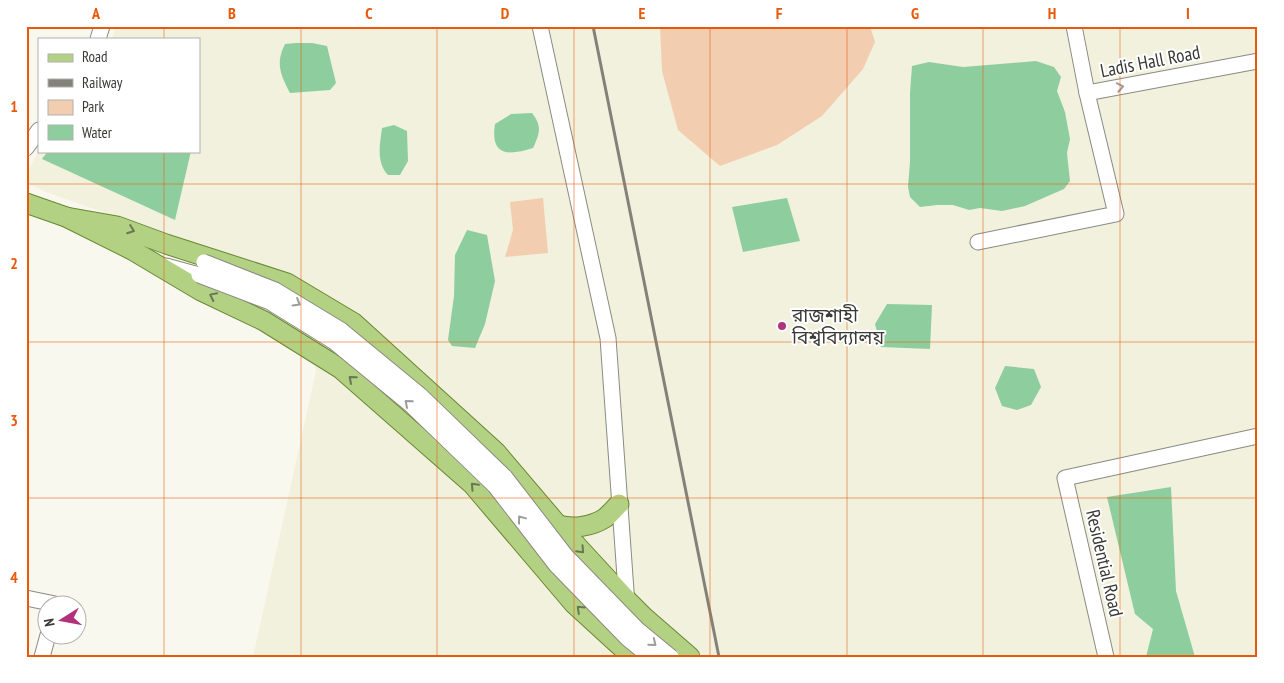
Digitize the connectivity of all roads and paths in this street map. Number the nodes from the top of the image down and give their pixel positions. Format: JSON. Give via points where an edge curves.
{"nodes":[{"id":1,"x":102,"y":26,"type":"edge"},
{"id":2,"x":540,"y":26,"type":"edge"},
{"id":3,"x":1074,"y":26,"type":"edge"},
{"id":4,"x":98,"y":38,"type":"edge"},
{"id":5,"x":1258,"y":61,"type":"edge"},
{"id":6,"x":1087,"y":93,"type":"junction"},
{"id":7,"x":38,"y":131,"type":"edge"},
{"id":8,"x":26,"y":148,"type":"edge"},
{"id":9,"x":26,"y":203,"type":"edge"},
{"id":10,"x":66,"y":217,"type":"junction"},
{"id":11,"x":978,"y":242,"type":"dead end"},
{"id":12,"x":166,"y":244,"type":"junction"},
{"id":13,"x":156,"y":263,"type":"junction"},
{"id":14,"x":201,"y":268,"type":"junction"},
{"id":15,"x":1258,"y":436,"type":"edge"},
{"id":16,"x":619,"y":504,"type":"junction"},
{"id":17,"x":558,"y":526,"type":"junction"},
{"id":18,"x":626,"y":598,"type":"junction"},
{"id":19,"x":630,"y":656,"type":"edge"},
{"id":20,"x":650,"y":657,"type":"edge"},
{"id":21,"x":671,"y":657,"type":"edge"},
{"id":22,"x":690,"y":657,"type":"edge"},
{"id":23,"x":1106,"y":657,"type":"edge"}],
"edges":[{"from":1,"to":4,"type":"street"},
{"from":2,"to":16,"type":"street","via":[[608,338]]},
{"from":3,"to":6,"type":"street","name":"Ladis Hall Road"},
{"from":6,"to":5,"type":"street","name":"Ladis Hall Road","one_way":true},
{"from":6,"to":11,"type":"street","via":[[1116,214]]},
{"from":7,"to":8,"type":"street"},
{"from":9,"to":10,"type":"main road"},
{"from":10,"to":12,"type":"main road","one_way":true,"via":[[117,226]]},
{"from":10,"to":13,"type":"main road"},
{"from":12,"to":14,"type":"street"},
{"from":12,"to":17,"type":"main road","via":[[287,283],[354,323],[496,452]]},
{"from":13,"to":14,"type":"street"},
{"from":19,"to":13,"type":"main road","one_way":true,"via":[[574,604],[472,484],[341,369],[264,321],[201,291]]},
{"from":20,"to":14,"type":"street","one_way":true,"bridge":true,"via":[[628,639],[556,565],[495,486],[411,405],[333,341],[270,302]]},
{"from":14,"to":21,"type":"street","one_way":true,"bridge":true,"via":[[275,290],[341,330],[420,395],[505,477],[566,556],[637,630]]},
{"from":15,"to":23,"type":"street","name":"Residential Road","via":[[1065,478]]},
{"from":16,"to":17,"type":"main road","via":[[605,518],[584,526]]},
{"from":16,"to":18,"type":"street"},
{"from":17,"to":18,"type":"main road","one_way":true},
{"from":18,"to":19,"type":"street"},
{"from":18,"to":22,"type":"main road"}]}
